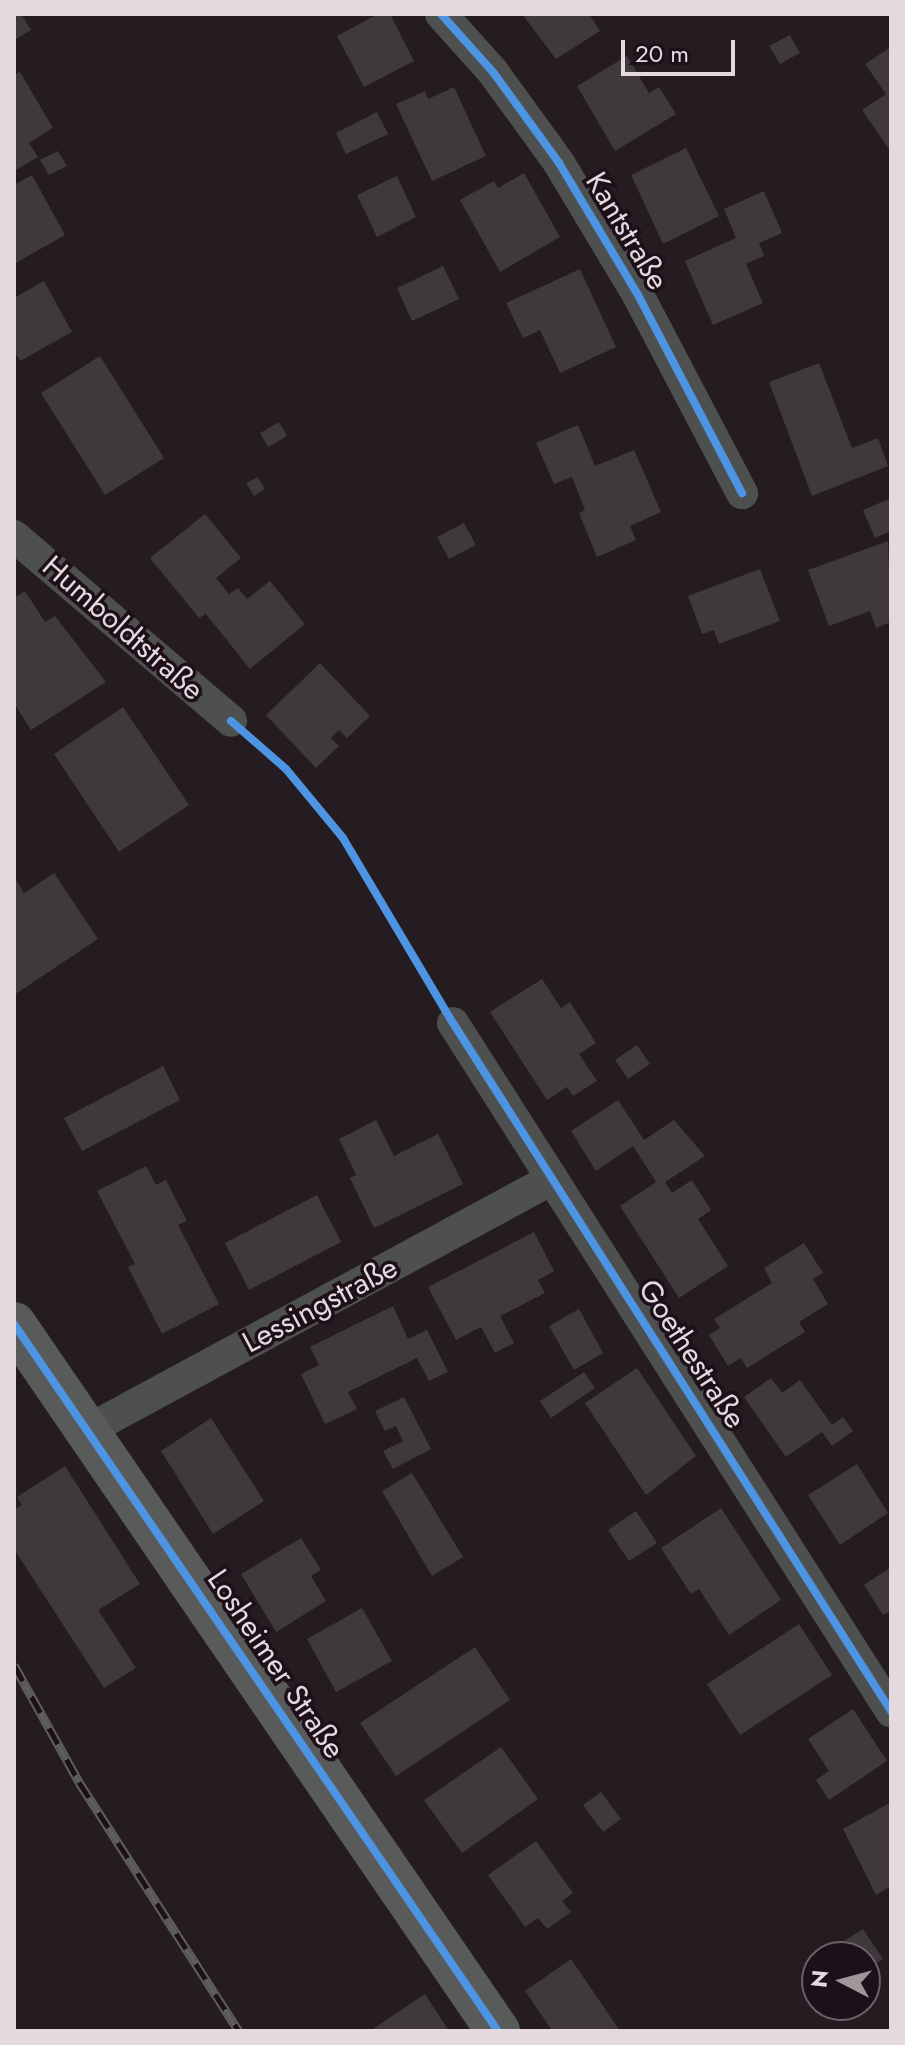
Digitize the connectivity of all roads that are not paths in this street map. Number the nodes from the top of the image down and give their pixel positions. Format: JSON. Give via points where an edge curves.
{"nodes":[{"id":1,"x":441,"y":14,"type":"edge"},
{"id":2,"x":742,"y":493,"type":"dead end"},
{"id":3,"x":14,"y":536,"type":"edge"},
{"id":4,"x":231,"y":721,"type":"dead end"},
{"id":5,"x":453,"y":1023,"type":"dead end"},
{"id":6,"x":552,"y":1179,"type":"junction"},
{"id":7,"x":14,"y":1324,"type":"edge"},
{"id":8,"x":88,"y":1430,"type":"junction"},
{"id":9,"x":891,"y":1711,"type":"edge"},
{"id":10,"x":498,"y":2031,"type":"edge"}],
"edges":[{"from":1,"to":2,"type":"street","name":"Kantstraße","via":[[493,72],[559,163],[638,295]]},
{"from":3,"to":4,"type":"street","name":"Humboldtstraße"},
{"from":5,"to":6,"type":"street","name":"Goethestraße"},
{"from":6,"to":8,"type":"street","name":"Lessingstraße"},
{"from":6,"to":9,"type":"street","name":"Goethestraße"},
{"from":7,"to":8,"type":"main road","name":"Losheimer Straße"},
{"from":8,"to":10,"type":"main road","name":"Losheimer Straße"}]}
